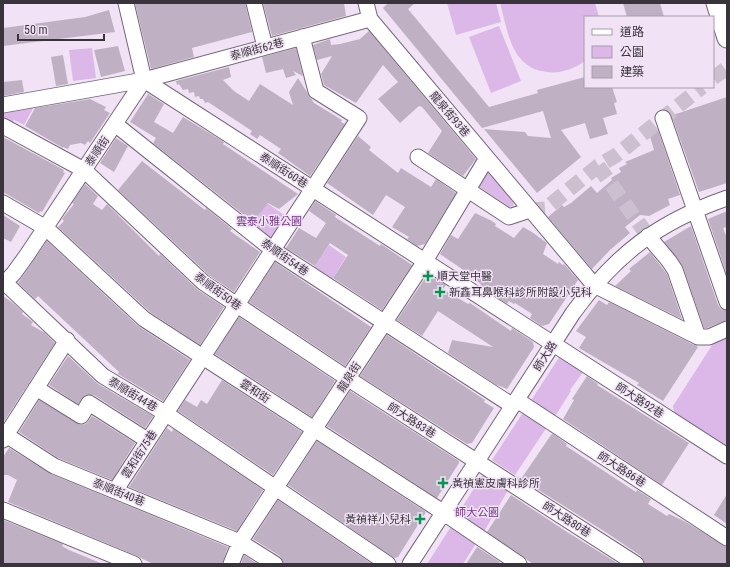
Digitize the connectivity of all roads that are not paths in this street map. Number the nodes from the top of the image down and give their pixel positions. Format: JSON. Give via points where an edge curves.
{"nodes":[{"id":1,"x":126,"y":3,"type":"edge"},
{"id":2,"x":254,"y":3,"type":"edge"},
{"id":3,"x":366,"y":3,"type":"edge"},
{"id":4,"x":716,"y":3,"type":"edge"},
{"id":5,"x":370,"y":19,"type":"junction"},
{"id":6,"x":302,"y":37,"type":"junction"},
{"id":7,"x":727,"y":38,"type":"edge"},
{"id":8,"x":265,"y":47,"type":"junction"},
{"id":9,"x":144,"y":80,"type":"junction"},
{"id":10,"x":3,"y":105,"type":"edge"},
{"id":11,"x":663,"y":118,"type":"dead end"},
{"id":12,"x":115,"y":124,"type":"junction"},
{"id":13,"x":3,"y":126,"type":"edge"},
{"id":14,"x":418,"y":158,"type":"dead end"},
{"id":15,"x":487,"y":158,"type":"junction"},
{"id":16,"x":84,"y":170,"type":"junction"},
{"id":17,"x":312,"y":188,"type":"junction"},
{"id":18,"x":467,"y":189,"type":"junction"},
{"id":19,"x":727,"y":198,"type":"edge"},
{"id":20,"x":3,"y":203,"type":"edge"},
{"id":21,"x":695,"y":209,"type":"junction"},
{"id":22,"x":530,"y":210,"type":"junction"},
{"id":23,"x":46,"y":228,"type":"junction"},
{"id":24,"x":648,"y":236,"type":"junction"},
{"id":25,"x":274,"y":250,"type":"junction"},
{"id":26,"x":425,"y":261,"type":"junction"},
{"id":27,"x":4,"y":283,"type":"edge"},
{"id":28,"x":594,"y":285,"type":"junction"},
{"id":29,"x":726,"y":297,"type":"edge"},
{"id":30,"x":236,"y":305,"type":"junction"},
{"id":31,"x":384,"y":323,"type":"junction"},
{"id":32,"x":727,"y":330,"type":"edge"},
{"id":33,"x":698,"y":337,"type":"junction"},
{"id":34,"x":67,"y":340,"type":"junction"},
{"id":35,"x":553,"y":344,"type":"junction"},
{"id":36,"x":203,"y":357,"type":"junction"},
{"id":37,"x":347,"y":378,"type":"junction"},
{"id":38,"x":36,"y":388,"type":"junction"},
{"id":39,"x":515,"y":403,"type":"junction"},
{"id":40,"x":165,"y":413,"type":"junction"},
{"id":41,"x":314,"y":429,"type":"junction"},
{"id":42,"x":4,"y":436,"type":"edge"},
{"id":43,"x":147,"y":440,"type":"junction"},
{"id":44,"x":727,"y":456,"type":"edge"},
{"id":45,"x":477,"y":461,"type":"junction"},
{"id":46,"x":275,"y":489,"type":"junction"},
{"id":47,"x":115,"y":491,"type":"junction"},
{"id":48,"x":3,"y":510,"type":"edge"},
{"id":49,"x":443,"y":513,"type":"junction"},
{"id":50,"x":727,"y":538,"type":"edge"},
{"id":51,"x":240,"y":542,"type":"junction"},
{"id":52,"x":134,"y":564,"type":"edge"},
{"id":53,"x":231,"y":564,"type":"edge"},
{"id":54,"x":275,"y":564,"type":"edge"},
{"id":55,"x":388,"y":564,"type":"edge"},
{"id":56,"x":410,"y":564,"type":"edge"},
{"id":57,"x":519,"y":564,"type":"edge"},
{"id":58,"x":636,"y":564,"type":"edge"}],
"edges":[{"from":1,"to":9,"type":"street"},
{"from":2,"to":8,"type":"street"},
{"from":3,"to":5,"type":"street"},
{"from":4,"to":7,"type":"main road"},
{"from":5,"to":6,"type":"street","name":"泰順街62巷"},
{"from":5,"to":15,"type":"street","name":"龍泉街93巷"},
{"from":6,"to":8,"type":"street","name":"泰順街62巷"},
{"from":6,"to":17,"type":"street","name":"雲和街75巷","via":[[316,91],[359,118]]},
{"from":8,"to":9,"type":"street","name":"泰順街62巷"},
{"from":9,"to":10,"type":"street","name":"泰順街62巷"},
{"from":9,"to":12,"type":"street","name":"泰順街"},
{"from":9,"to":17,"type":"street","name":"泰順街60巷"},
{"from":11,"to":21,"type":"street"},
{"from":12,"to":16,"type":"street","name":"泰順街"},
{"from":12,"to":25,"type":"street","name":"泰順街54巷"},
{"from":13,"to":16,"type":"street","name":"泰順街50巷"},
{"from":14,"to":18,"type":"street"},
{"from":15,"to":18,"type":"street","name":"龍泉街"},
{"from":15,"to":22,"type":"street","name":"龍泉街93巷"},
{"from":16,"to":23,"type":"street","name":"泰順街"},
{"from":16,"to":30,"type":"street","name":"泰順街50巷","via":[[204,283]]},
{"from":17,"to":25,"type":"street","name":"雲和街75巷"},
{"from":17,"to":26,"type":"street","name":"泰順街60巷"},
{"from":18,"to":22,"type":"street","via":[[509,217]]},
{"from":18,"to":26,"type":"street","name":"龍泉街"},
{"from":19,"to":21,"type":"street","name":"師大路"},
{"from":20,"to":23,"type":"street","name":"雲和街"},
{"from":21,"to":24,"type":"street","name":"師大路"},
{"from":21,"to":29,"type":"street"},
{"from":22,"to":28,"type":"street","name":"龍泉街93巷"},
{"from":23,"to":27,"type":"street","name":"泰順街"},
{"from":23,"to":36,"type":"street","name":"雲和街","via":[[144,319]]},
{"from":24,"to":28,"type":"street","name":"師大路","via":[[614,264]]},
{"from":24,"to":33,"type":"street","via":[[674,270]]},
{"from":25,"to":30,"type":"street","name":"雲和街75巷"},
{"from":25,"to":31,"type":"street","name":"泰順街54巷"},
{"from":26,"to":31,"type":"street","name":"龍泉街"},
{"from":26,"to":35,"type":"street","name":"泰順街60巷"},
{"from":27,"to":34,"type":"street","name":"泰順街44巷"},
{"from":28,"to":33,"type":"street"},
{"from":28,"to":35,"type":"street","name":"師大路"},
{"from":30,"to":36,"type":"street","name":"雲和街75巷"},
{"from":30,"to":37,"type":"street","name":"泰順街50巷"},
{"from":31,"to":37,"type":"street","name":"龍泉街"},
{"from":31,"to":39,"type":"street","name":"泰順街54巷"},
{"from":32,"to":33,"type":"street","via":[[709,337]]},
{"from":34,"to":38,"type":"street"},
{"from":34,"to":40,"type":"street","name":"泰順街44巷","via":[[103,376]]},
{"from":35,"to":39,"type":"street","name":"師大路"},
{"from":35,"to":44,"type":"street","name":"師大路92巷"},
{"from":36,"to":40,"type":"street","name":"雲和街75巷"},
{"from":36,"to":41,"type":"street","name":"雲和街"},
{"from":37,"to":41,"type":"street","name":"龍泉街"},
{"from":37,"to":45,"type":"street","name":"師大路83巷"},
{"from":38,"to":42,"type":"street"},
{"from":38,"to":43,"type":"street","via":[[81,416],[89,403]]},
{"from":39,"to":45,"type":"street","name":"師大路"},
{"from":39,"to":50,"type":"street","name":"師大路86巷"},
{"from":40,"to":43,"type":"street","name":"雲和街75巷"},
{"from":40,"to":46,"type":"street","name":"泰順街44巷"},
{"from":41,"to":46,"type":"street","name":"龍泉街"},
{"from":41,"to":49,"type":"street","name":"雲和街"},
{"from":42,"to":47,"type":"street","name":"泰順街40巷","via":[[54,466]]},
{"from":43,"to":47,"type":"street","name":"雲和街75巷"},
{"from":45,"to":49,"type":"street","name":"師大路"},
{"from":45,"to":58,"type":"street","name":"師大路80巷"},
{"from":46,"to":51,"type":"street","name":"龍泉街"},
{"from":46,"to":55,"type":"street","name":"泰順街44巷"},
{"from":47,"to":51,"type":"street","name":"泰順街40巷"},
{"from":48,"to":52,"type":"street"},
{"from":49,"to":56,"type":"street","name":"師大路"},
{"from":49,"to":57,"type":"street","name":"雲和街"},
{"from":51,"to":53,"type":"street","name":"龍泉街"},
{"from":51,"to":54,"type":"street","name":"泰順街40巷"}]}
